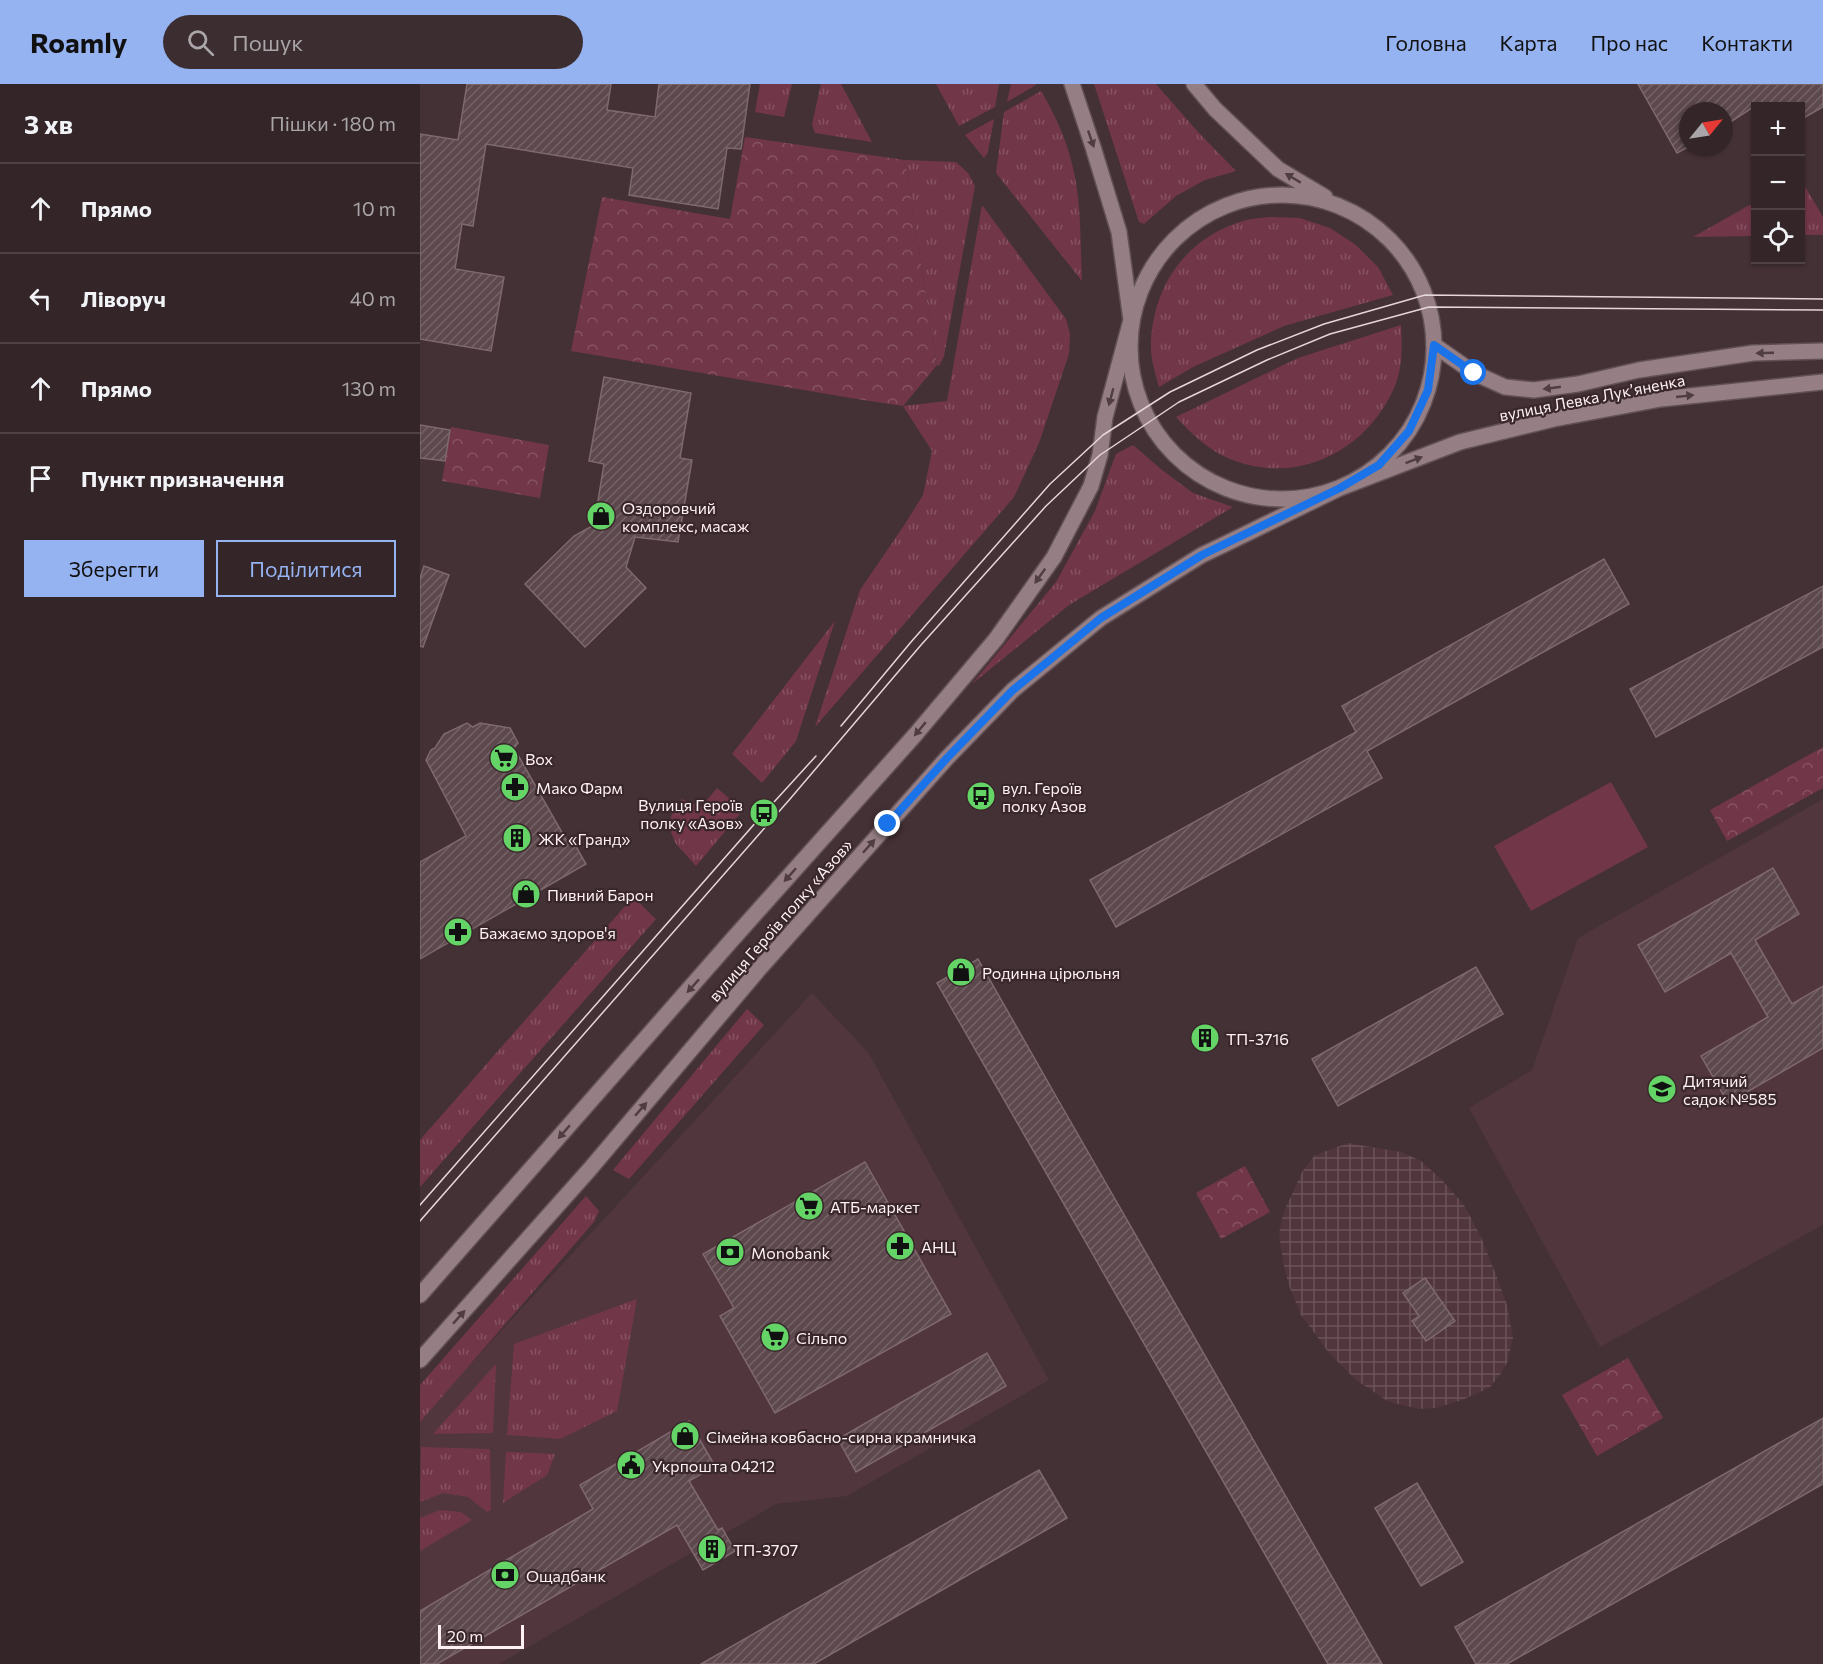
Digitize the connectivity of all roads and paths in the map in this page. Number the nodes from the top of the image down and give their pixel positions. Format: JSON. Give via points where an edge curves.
{"nodes":[{"id":1,"x":1072,"y":84,"type":"edge"},
{"id":2,"x":1194,"y":84,"type":"edge"},
{"id":3,"x":1344,"y":208,"type":"junction"},
{"id":4,"x":1131,"y":320,"type":"junction"},
{"id":5,"x":1434,"y":345,"type":"junction"},
{"id":6,"x":1823,"y":351,"type":"edge"},
{"id":7,"x":1823,"y":382,"type":"edge"},
{"id":8,"x":1340,"y":488,"type":"junction"},
{"id":9,"x":420,"y":1295,"type":"edge"},
{"id":10,"x":420,"y":1360,"type":"edge"}],
"edges":[{"from":1,"to":4,"type":"main road","one_way":true,"via":[[1119,232]]},
{"from":3,"to":2,"type":"main road","one_way":true,"via":[[1278,169]]},
{"from":3,"to":4,"type":"main road","via":[[1299,195],[1253,197],[1210,212],[1173,239],[1146,276]]},
{"from":3,"to":5,"type":"main road","via":[[1378,229],[1406,259],[1429,307]]},
{"from":4,"to":8,"type":"main road","via":[[1130,365],[1142,410],[1176,457],[1212,483],[1253,497],[1298,499]]},
{"from":4,"to":9,"type":"main road","name":"вулиця Героїв полку «Азов»","one_way":true,"via":[[1091,486],[1054,557],[996,639]]},
{"from":6,"to":5,"type":"main road","name":"вулиця Левка Лукʼяненка","one_way":true,"via":[[1753,353],[1534,390],[1505,387],[1474,373]]},
{"from":5,"to":8,"type":"main road","via":[[1428,390],[1409,431],[1379,465]]},
{"from":8,"to":7,"type":"main road","name":"вулиця Левка Лукʼяненка","one_way":true,"via":[[1460,442],[1554,419],[1661,399]]},
{"from":10,"to":8,"type":"main road","name":"вулиця Героїв полку «Азов»","one_way":true,"via":[[590,1169],[760,968],[947,758],[1013,690],[1101,618],[1202,555]]}]}
